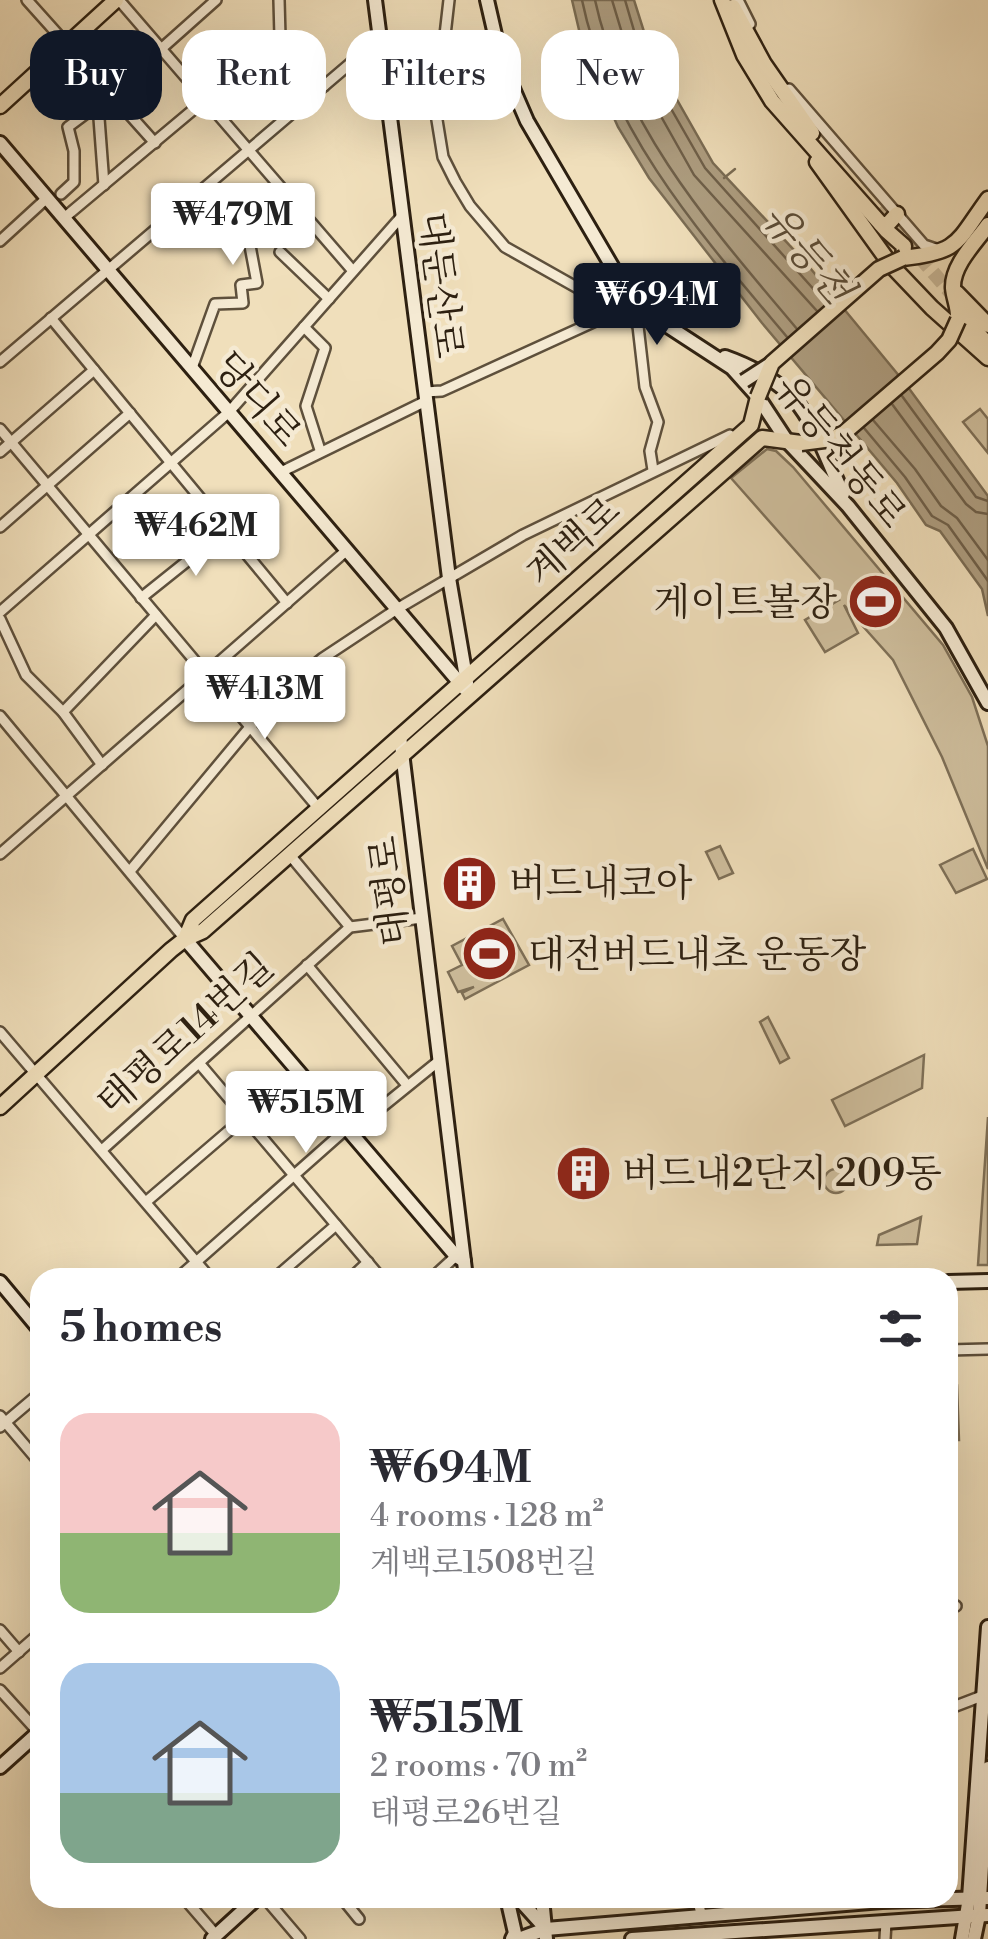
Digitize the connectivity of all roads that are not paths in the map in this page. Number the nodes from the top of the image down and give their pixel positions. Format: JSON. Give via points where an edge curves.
{"nodes":[{"id":1,"x":27,"y":0,"type":"edge"},
{"id":2,"x":117,"y":0,"type":"edge"},
{"id":3,"x":216,"y":0,"type":"edge"},
{"id":4,"x":279,"y":0,"type":"edge"},
{"id":5,"x":375,"y":0,"type":"edge"},
{"id":6,"x":449,"y":0,"type":"edge"},
{"id":7,"x":487,"y":0,"type":"edge"},
{"id":8,"x":722,"y":0,"type":"edge"},
{"id":9,"x":730,"y":0,"type":"edge"},
{"id":10,"x":738,"y":0,"type":"edge"},
{"id":11,"x":53,"y":30,"type":"edge"},
{"id":12,"x":83,"y":30,"type":"edge"},
{"id":13,"x":143,"y":30,"type":"edge"},
{"id":14,"x":280,"y":30,"type":"edge"},
{"id":15,"x":378,"y":30,"type":"edge"},
{"id":16,"x":162,"y":47,"type":"edge"},
{"id":17,"x":162,"y":51,"type":"edge"},
{"id":18,"x":346,"y":67,"type":"edge"},
{"id":19,"x":182,"y":75,"type":"edge"},
{"id":20,"x":30,"y":78,"type":"edge"},
{"id":21,"x":326,"y":84,"type":"edge"},
{"id":22,"x":0,"y":106,"type":"edge"},
{"id":23,"x":182,"y":119,"type":"edge"},
{"id":24,"x":78,"y":120,"type":"edge"},
{"id":25,"x":99,"y":120,"type":"edge"},
{"id":26,"x":133,"y":120,"type":"edge"},
{"id":27,"x":221,"y":120,"type":"edge"},
{"id":28,"x":284,"y":120,"type":"edge"},
{"id":29,"x":390,"y":120,"type":"edge"},
{"id":30,"x":792,"y":123,"type":"junction"},
{"id":31,"x":0,"y":143,"type":"edge"},
{"id":32,"x":154,"y":143,"type":"junction"},
{"id":33,"x":248,"y":151,"type":"junction"},
{"id":34,"x":104,"y":185,"type":"junction"},
{"id":35,"x":62,"y":194,"type":"dead end"},
{"id":36,"x":285,"y":194,"type":"junction"},
{"id":37,"x":46,"y":198,"type":"junction"},
{"id":38,"x":988,"y":199,"type":"edge"},
{"id":39,"x":897,"y":214,"type":"junction"},
{"id":40,"x":402,"y":216,"type":"junction"},
{"id":41,"x":880,"y":216,"type":"junction"},
{"id":42,"x":64,"y":218,"type":"junction"},
{"id":43,"x":988,"y":225,"type":"edge"},
{"id":44,"x":0,"y":241,"type":"edge"},
{"id":45,"x":952,"y":247,"type":"junction"},
{"id":46,"x":280,"y":252,"type":"dead end"},
{"id":47,"x":903,"y":258,"type":"junction"},
{"id":48,"x":108,"y":269,"type":"junction"},
{"id":49,"x":353,"y":271,"type":"junction"},
{"id":50,"x":329,"y":298,"type":"junction"},
{"id":51,"x":634,"y":304,"type":"junction"},
{"id":52,"x":618,"y":311,"type":"junction"},
{"id":53,"x":51,"y":318,"type":"junction"},
{"id":54,"x":975,"y":322,"type":"edge"},
{"id":55,"x":304,"y":327,"type":"junction"},
{"id":56,"x":988,"y":345,"type":"edge"},
{"id":57,"x":706,"y":350,"type":"junction"},
{"id":58,"x":988,"y":358,"type":"edge"},
{"id":59,"x":0,"y":362,"type":"edge"},
{"id":60,"x":772,"y":363,"type":"junction"},
{"id":61,"x":192,"y":368,"type":"junction"},
{"id":62,"x":94,"y":370,"type":"junction"},
{"id":63,"x":744,"y":381,"type":"junction"},
{"id":64,"x":425,"y":397,"type":"junction"},
{"id":65,"x":758,"y":397,"type":"junction"},
{"id":66,"x":230,"y":412,"type":"junction"},
{"id":67,"x":130,"y":414,"type":"junction"},
{"id":68,"x":0,"y":429,"type":"edge"},
{"id":69,"x":730,"y":435,"type":"dead end"},
{"id":70,"x":11,"y":442,"type":"junction"},
{"id":71,"x":794,"y":442,"type":"junction"},
{"id":72,"x":320,"y":450,"type":"junction"},
{"id":73,"x":0,"y":452,"type":"edge"},
{"id":74,"x":171,"y":463,"type":"junction"},
{"id":75,"x":654,"y":470,"type":"junction"},
{"id":76,"x":280,"y":472,"type":"junction"},
{"id":77,"x":47,"y":486,"type":"junction"},
{"id":78,"x":848,"y":506,"type":"junction"},
{"id":79,"x":0,"y":527,"type":"edge"},
{"id":80,"x":226,"y":530,"type":"junction"},
{"id":81,"x":89,"y":535,"type":"junction"},
{"id":82,"x":347,"y":550,"type":"junction"},
{"id":83,"x":450,"y":578,"type":"junction"},
{"id":84,"x":141,"y":598,"type":"junction"},
{"id":85,"x":286,"y":603,"type":"junction"},
{"id":86,"x":397,"y":608,"type":"junction"},
{"id":87,"x":0,"y":616,"type":"edge"},
{"id":88,"x":156,"y":616,"type":"junction"},
{"id":89,"x":206,"y":674,"type":"junction"},
{"id":90,"x":466,"y":686,"type":"junction"},
{"id":91,"x":988,"y":704,"type":"edge"},
{"id":92,"x":63,"y":712,"type":"junction"},
{"id":93,"x":0,"y":716,"type":"edge"},
{"id":94,"x":251,"y":729,"type":"junction"},
{"id":95,"x":400,"y":736,"type":"junction"},
{"id":96,"x":402,"y":757,"type":"junction"},
{"id":97,"x":102,"y":765,"type":"junction"},
{"id":98,"x":67,"y":795,"type":"junction"},
{"id":99,"x":324,"y":815,"type":"junction"},
{"id":100,"x":2,"y":846,"type":"edge"},
{"id":101,"x":290,"y":854,"type":"junction"},
{"id":102,"x":130,"y":871,"type":"junction"},
{"id":103,"x":422,"y":918,"type":"junction"},
{"id":104,"x":350,"y":927,"type":"junction"},
{"id":105,"x":185,"y":938,"type":"junction"},
{"id":106,"x":308,"y":965,"type":"junction"},
{"id":107,"x":251,"y":1015,"type":"junction"},
{"id":108,"x":0,"y":1032,"type":"edge"},
{"id":109,"x":440,"y":1060,"type":"junction"},
{"id":110,"x":198,"y":1063,"type":"junction"},
{"id":111,"x":38,"y":1072,"type":"junction"},
{"id":112,"x":407,"y":1085,"type":"junction"},
{"id":113,"x":0,"y":1107,"type":"edge"},
{"id":114,"x":245,"y":1117,"type":"junction"},
{"id":115,"x":346,"y":1130,"type":"junction"},
{"id":116,"x":103,"y":1148,"type":"junction"},
{"id":117,"x":296,"y":1174,"type":"junction"},
{"id":118,"x":147,"y":1201,"type":"junction"},
{"id":119,"x":457,"y":1201,"type":"junction"},
{"id":120,"x":424,"y":1219,"type":"junction"},
{"id":121,"x":336,"y":1226,"type":"junction"},
{"id":122,"x":460,"y":1258,"type":"junction"},
{"id":123,"x":197,"y":1262,"type":"junction"},
{"id":124,"x":368,"y":1262,"type":"junction"},
{"id":125,"x":190,"y":1268,"type":"edge"},
{"id":126,"x":202,"y":1268,"type":"edge"},
{"id":127,"x":287,"y":1268,"type":"edge"},
{"id":128,"x":362,"y":1268,"type":"edge"},
{"id":129,"x":372,"y":1268,"type":"edge"},
{"id":130,"x":446,"y":1268,"type":"edge"},
{"id":131,"x":463,"y":1268,"type":"edge"},
{"id":132,"x":988,"y":1281,"type":"edge"},
{"id":133,"x":0,"y":1282,"type":"edge"},
{"id":134,"x":958,"y":1282,"type":"edge"},
{"id":135,"x":30,"y":1318,"type":"edge"},
{"id":136,"x":988,"y":1349,"type":"edge"},
{"id":137,"x":958,"y":1350,"type":"edge"},
{"id":138,"x":30,"y":1401,"type":"edge"},
{"id":139,"x":2,"y":1422,"type":"edge"},
{"id":140,"x":30,"y":1452,"type":"edge"},
{"id":141,"x":988,"y":1627,"type":"edge"},
{"id":142,"x":0,"y":1630,"type":"edge"},
{"id":143,"x":30,"y":1642,"type":"edge"},
{"id":144,"x":18,"y":1652,"type":"junction"},
{"id":145,"x":0,"y":1668,"type":"edge"},
{"id":146,"x":0,"y":1690,"type":"edge"},
{"id":147,"x":982,"y":1696,"type":"junction"},
{"id":148,"x":958,"y":1705,"type":"edge"},
{"id":149,"x":30,"y":1722,"type":"edge"},
{"id":150,"x":30,"y":1742,"type":"edge"},
{"id":151,"x":0,"y":1767,"type":"edge"},
{"id":152,"x":988,"y":1768,"type":"edge"},
{"id":153,"x":980,"y":1897,"type":"edge"},
{"id":154,"x":192,"y":1908,"type":"edge"},
{"id":155,"x":249,"y":1908,"type":"edge"},
{"id":156,"x":271,"y":1908,"type":"edge"},
{"id":157,"x":350,"y":1908,"type":"edge"},
{"id":158,"x":509,"y":1908,"type":"edge"},
{"id":159,"x":526,"y":1908,"type":"edge"},
{"id":160,"x":543,"y":1908,"type":"edge"},
{"id":161,"x":699,"y":1908,"type":"edge"},
{"id":162,"x":763,"y":1908,"type":"edge"},
{"id":163,"x":979,"y":1915,"type":"edge"},
{"id":164,"x":702,"y":1917,"type":"junction"},
{"id":165,"x":359,"y":1918,"type":"dead end"},
{"id":166,"x":886,"y":1922,"type":"junction"},
{"id":167,"x":546,"y":1934,"type":"edge"},
{"id":168,"x":791,"y":1934,"type":"edge"},
{"id":169,"x":214,"y":1937,"type":"edge"},
{"id":170,"x":712,"y":1937,"type":"edge"},
{"id":171,"x":300,"y":1939,"type":"edge"},
{"id":172,"x":516,"y":1939,"type":"edge"},
{"id":173,"x":635,"y":1939,"type":"edge"},
{"id":174,"x":886,"y":1939,"type":"edge"},
{"id":175,"x":962,"y":1939,"type":"edge"},
{"id":176,"x":974,"y":1939,"type":"edge"}],
"edges":[{"from":1,"to":11,"type":"street"},
{"from":2,"to":12,"type":"main road"},
{"from":2,"to":13,"type":"street"},
{"from":3,"to":16,"type":"street"},
{"from":4,"to":14,"type":"street"},
{"from":5,"to":15,"type":"main road","name":"대둔산로"},
{"from":6,"to":52,"type":"street","via":[[436,114],[443,157],[456,181],[505,246]]},
{"from":7,"to":51,"type":"main road","name":"유등천동로","via":[[502,61],[527,120]]},
{"from":8,"to":30,"type":"main road","via":[[751,68]]},
{"from":9,"to":41,"type":"main road","via":[[798,114]]},
{"from":10,"to":39,"type":"street","via":[[785,84]]},
{"from":17,"to":19,"type":"street"},
{"from":18,"to":21,"type":"street"},
{"from":20,"to":22,"type":"main road"},
{"from":23,"to":32,"type":"street"},
{"from":24,"to":35,"type":"street","via":[[68,127],[74,182]]},
{"from":25,"to":34,"type":"street"},
{"from":26,"to":32,"type":"street"},
{"from":27,"to":33,"type":"street"},
{"from":28,"to":33,"type":"street"},
{"from":29,"to":40,"type":"main road","name":"대둔산로"},
{"from":30,"to":41,"type":"main road"},
{"from":30,"to":58,"type":"main road","via":[[891,265]]},
{"from":31,"to":37,"type":"main road","name":"당디로"},
{"from":32,"to":34,"type":"street"},
{"from":33,"to":36,"type":"street"},
{"from":33,"to":48,"type":"street"},
{"from":34,"to":42,"type":"street"},
{"from":36,"to":49,"type":"street"},
{"from":36,"to":61,"type":"street","via":[[265,210],[244,214],[257,283],[241,286],[243,303],[215,304]]},
{"from":37,"to":42,"type":"main road","name":"당디로"},
{"from":37,"to":44,"type":"street"},
{"from":38,"to":45,"type":"main road"},
{"from":39,"to":41,"type":"main road","via":[[888,224]]},
{"from":39,"to":45,"type":"street","via":[[930,248]]},
{"from":40,"to":49,"type":"street"},
{"from":40,"to":64,"type":"main road","name":"대둔산로"},
{"from":41,"to":47,"type":"main road","via":[[904,246]]},
{"from":42,"to":48,"type":"main road","name":"당디로"},
{"from":43,"to":54,"type":"main road","via":[[960,264],[954,288]]},
{"from":45,"to":47,"type":"main road","name":"계백로"},
{"from":46,"to":50,"type":"street"},
{"from":47,"to":60,"type":"main road","name":"계백로","bridge":true,"via":[[879,269]]},
{"from":48,"to":53,"type":"street"},
{"from":48,"to":61,"type":"main road","name":"당디로"},
{"from":49,"to":50,"type":"street"},
{"from":50,"to":55,"type":"street"},
{"from":51,"to":52,"type":"street"},
{"from":51,"to":57,"type":"main road","name":"유등천동로"},
{"from":52,"to":64,"type":"street"},
{"from":52,"to":75,"type":"street","via":[[638,326],[645,387],[658,422],[650,452]]},
{"from":53,"to":59,"type":"street"},
{"from":53,"to":62,"type":"street"},
{"from":54,"to":56,"type":"main road"},
{"from":54,"to":71,"type":"main road","name":"계백로","bridge":true,"via":[[844,432]]},
{"from":55,"to":66,"type":"street"},
{"from":55,"to":72,"type":"street","via":[[325,348],[306,406]]},
{"from":57,"to":63,"type":"main road","name":"유등천동로"},
{"from":57,"to":78,"type":"main road","via":[[789,390]]},
{"from":60,"to":63,"type":"main road","bridge":true},
{"from":60,"to":65,"type":"main road","name":"계백로","bridge":true},
{"from":61,"to":66,"type":"main road","name":"당디로"},
{"from":62,"to":67,"type":"street"},
{"from":62,"to":70,"type":"street"},
{"from":63,"to":65,"type":"main road","name":"유등천동로"},
{"from":64,"to":72,"type":"street"},
{"from":64,"to":83,"type":"main road","name":"대둔산로"},
{"from":65,"to":71,"type":"main road","name":"유등천동로"},
{"from":65,"to":90,"type":"main road","name":"계백로","via":[[751,424]]},
{"from":66,"to":74,"type":"street"},
{"from":66,"to":76,"type":"main road","name":"당디로"},
{"from":67,"to":74,"type":"street"},
{"from":67,"to":77,"type":"street"},
{"from":68,"to":70,"type":"street"},
{"from":69,"to":75,"type":"street"},
{"from":70,"to":73,"type":"street"},
{"from":70,"to":77,"type":"street"},
{"from":71,"to":78,"type":"main road","name":"유등천동로"},
{"from":71,"to":90,"type":"main road","name":"계백로","via":[[762,438]]},
{"from":72,"to":76,"type":"street"},
{"from":74,"to":80,"type":"street"},
{"from":74,"to":81,"type":"street"},
{"from":75,"to":83,"type":"street"},
{"from":76,"to":82,"type":"main road","name":"당디로"},
{"from":77,"to":79,"type":"street"},
{"from":77,"to":81,"type":"street"},
{"from":78,"to":91,"type":"main road","name":"유등천동로","via":[[946,628]]},
{"from":80,"to":84,"type":"street"},
{"from":80,"to":85,"type":"street"},
{"from":81,"to":84,"type":"street"},
{"from":81,"to":87,"type":"street"},
{"from":82,"to":85,"type":"street"},
{"from":82,"to":86,"type":"main road","name":"당디로"},
{"from":83,"to":86,"type":"street"},
{"from":83,"to":90,"type":"main road","name":"대둔산로"},
{"from":84,"to":88,"type":"street"},
{"from":85,"to":89,"type":"street"},
{"from":86,"to":90,"type":"main road","name":"당디로"},
{"from":86,"to":94,"type":"street","via":[[275,697]]},
{"from":87,"to":92,"type":"street","via":[[26,675]]},
{"from":88,"to":89,"type":"street"},
{"from":88,"to":92,"type":"street"},
{"from":89,"to":94,"type":"street"},
{"from":89,"to":97,"type":"street"},
{"from":90,"to":95,"type":"main road","name":"계백로"},
{"from":90,"to":96,"type":"main road","name":"계백로"},
{"from":92,"to":97,"type":"street"},
{"from":93,"to":98,"type":"street"},
{"from":94,"to":99,"type":"street"},
{"from":94,"to":102,"type":"street"},
{"from":95,"to":96,"type":"main road","name":"태평로"},
{"from":95,"to":99,"type":"main road","name":"계백로"},
{"from":96,"to":99,"type":"main road","name":"계백로"},
{"from":96,"to":103,"type":"main road","name":"태평로"},
{"from":97,"to":98,"type":"street"},
{"from":98,"to":100,"type":"street"},
{"from":98,"to":102,"type":"street"},
{"from":99,"to":101,"type":"main road","name":"계백로"},
{"from":99,"to":105,"type":"main road","name":"계백로","via":[[193,920]]},
{"from":101,"to":104,"type":"street"},
{"from":101,"to":105,"type":"main road","name":"계백로","via":[[203,931]]},
{"from":102,"to":105,"type":"street"},
{"from":103,"to":104,"type":"street"},
{"from":103,"to":109,"type":"main road","name":"태평로"},
{"from":104,"to":106,"type":"street","name":"태평로14번길"},
{"from":105,"to":107,"type":"main road"},
{"from":105,"to":111,"type":"main road","name":"계백로"},
{"from":106,"to":107,"type":"street","name":"태평로14번길"},
{"from":106,"to":112,"type":"street","name":"태평로14번길"},
{"from":107,"to":110,"type":"street","name":"태평로14번길"},
{"from":107,"to":115,"type":"main road"},
{"from":108,"to":111,"type":"street"},
{"from":109,"to":112,"type":"street"},
{"from":109,"to":119,"type":"main road","name":"태평로"},
{"from":110,"to":114,"type":"street"},
{"from":110,"to":116,"type":"street","name":"태평로14번길"},
{"from":111,"to":113,"type":"main road","name":"계백로"},
{"from":111,"to":116,"type":"street"},
{"from":112,"to":115,"type":"street"},
{"from":114,"to":117,"type":"street"},
{"from":114,"to":118,"type":"street"},
{"from":115,"to":117,"type":"street"},
{"from":115,"to":120,"type":"main road"},
{"from":116,"to":118,"type":"street"},
{"from":117,"to":121,"type":"street"},
{"from":117,"to":123,"type":"street"},
{"from":118,"to":123,"type":"street"},
{"from":119,"to":120,"type":"main road","via":[[433,1224]]},
{"from":119,"to":122,"type":"main road","name":"태평로"},
{"from":120,"to":122,"type":"main road"},
{"from":121,"to":124,"type":"street"},
{"from":121,"to":127,"type":"street"},
{"from":122,"to":130,"type":"street"},
{"from":122,"to":131,"type":"main road","name":"태평로"},
{"from":123,"to":125,"type":"street"},
{"from":123,"to":126,"type":"street"},
{"from":124,"to":128,"type":"street"},
{"from":124,"to":129,"type":"street"},
{"from":132,"to":134,"type":"main road"},
{"from":133,"to":135,"type":"main road"},
{"from":136,"to":137,"type":"street"},
{"from":138,"to":139,"type":"street"},
{"from":139,"to":140,"type":"street"},
{"from":141,"to":147,"type":"main road"},
{"from":142,"to":144,"type":"street"},
{"from":143,"to":144,"type":"street"},
{"from":144,"to":145,"type":"street"},
{"from":146,"to":149,"type":"street"},
{"from":147,"to":148,"type":"street"},
{"from":147,"to":153,"type":"main road"},
{"from":150,"to":151,"type":"main road"},
{"from":152,"to":153,"type":"main road"},
{"from":153,"to":163,"type":"main road"},
{"from":154,"to":169,"type":"street"},
{"from":155,"to":169,"type":"main road"},
{"from":156,"to":171,"type":"street"},
{"from":157,"to":165,"type":"street"},
{"from":158,"to":172,"type":"main road"},
{"from":159,"to":167,"type":"main road"},
{"from":160,"to":167,"type":"main road"},
{"from":161,"to":164,"type":"street"},
{"from":162,"to":164,"type":"main road"},
{"from":163,"to":166,"type":"main road"},
{"from":163,"to":175,"type":"main road"},
{"from":163,"to":176,"type":"main road"},
{"from":164,"to":167,"type":"main road"},
{"from":166,"to":168,"type":"main road"},
{"from":166,"to":174,"type":"street"},
{"from":167,"to":172,"type":"main road"},
{"from":168,"to":170,"type":"main road"},
{"from":170,"to":173,"type":"main road"}]}
